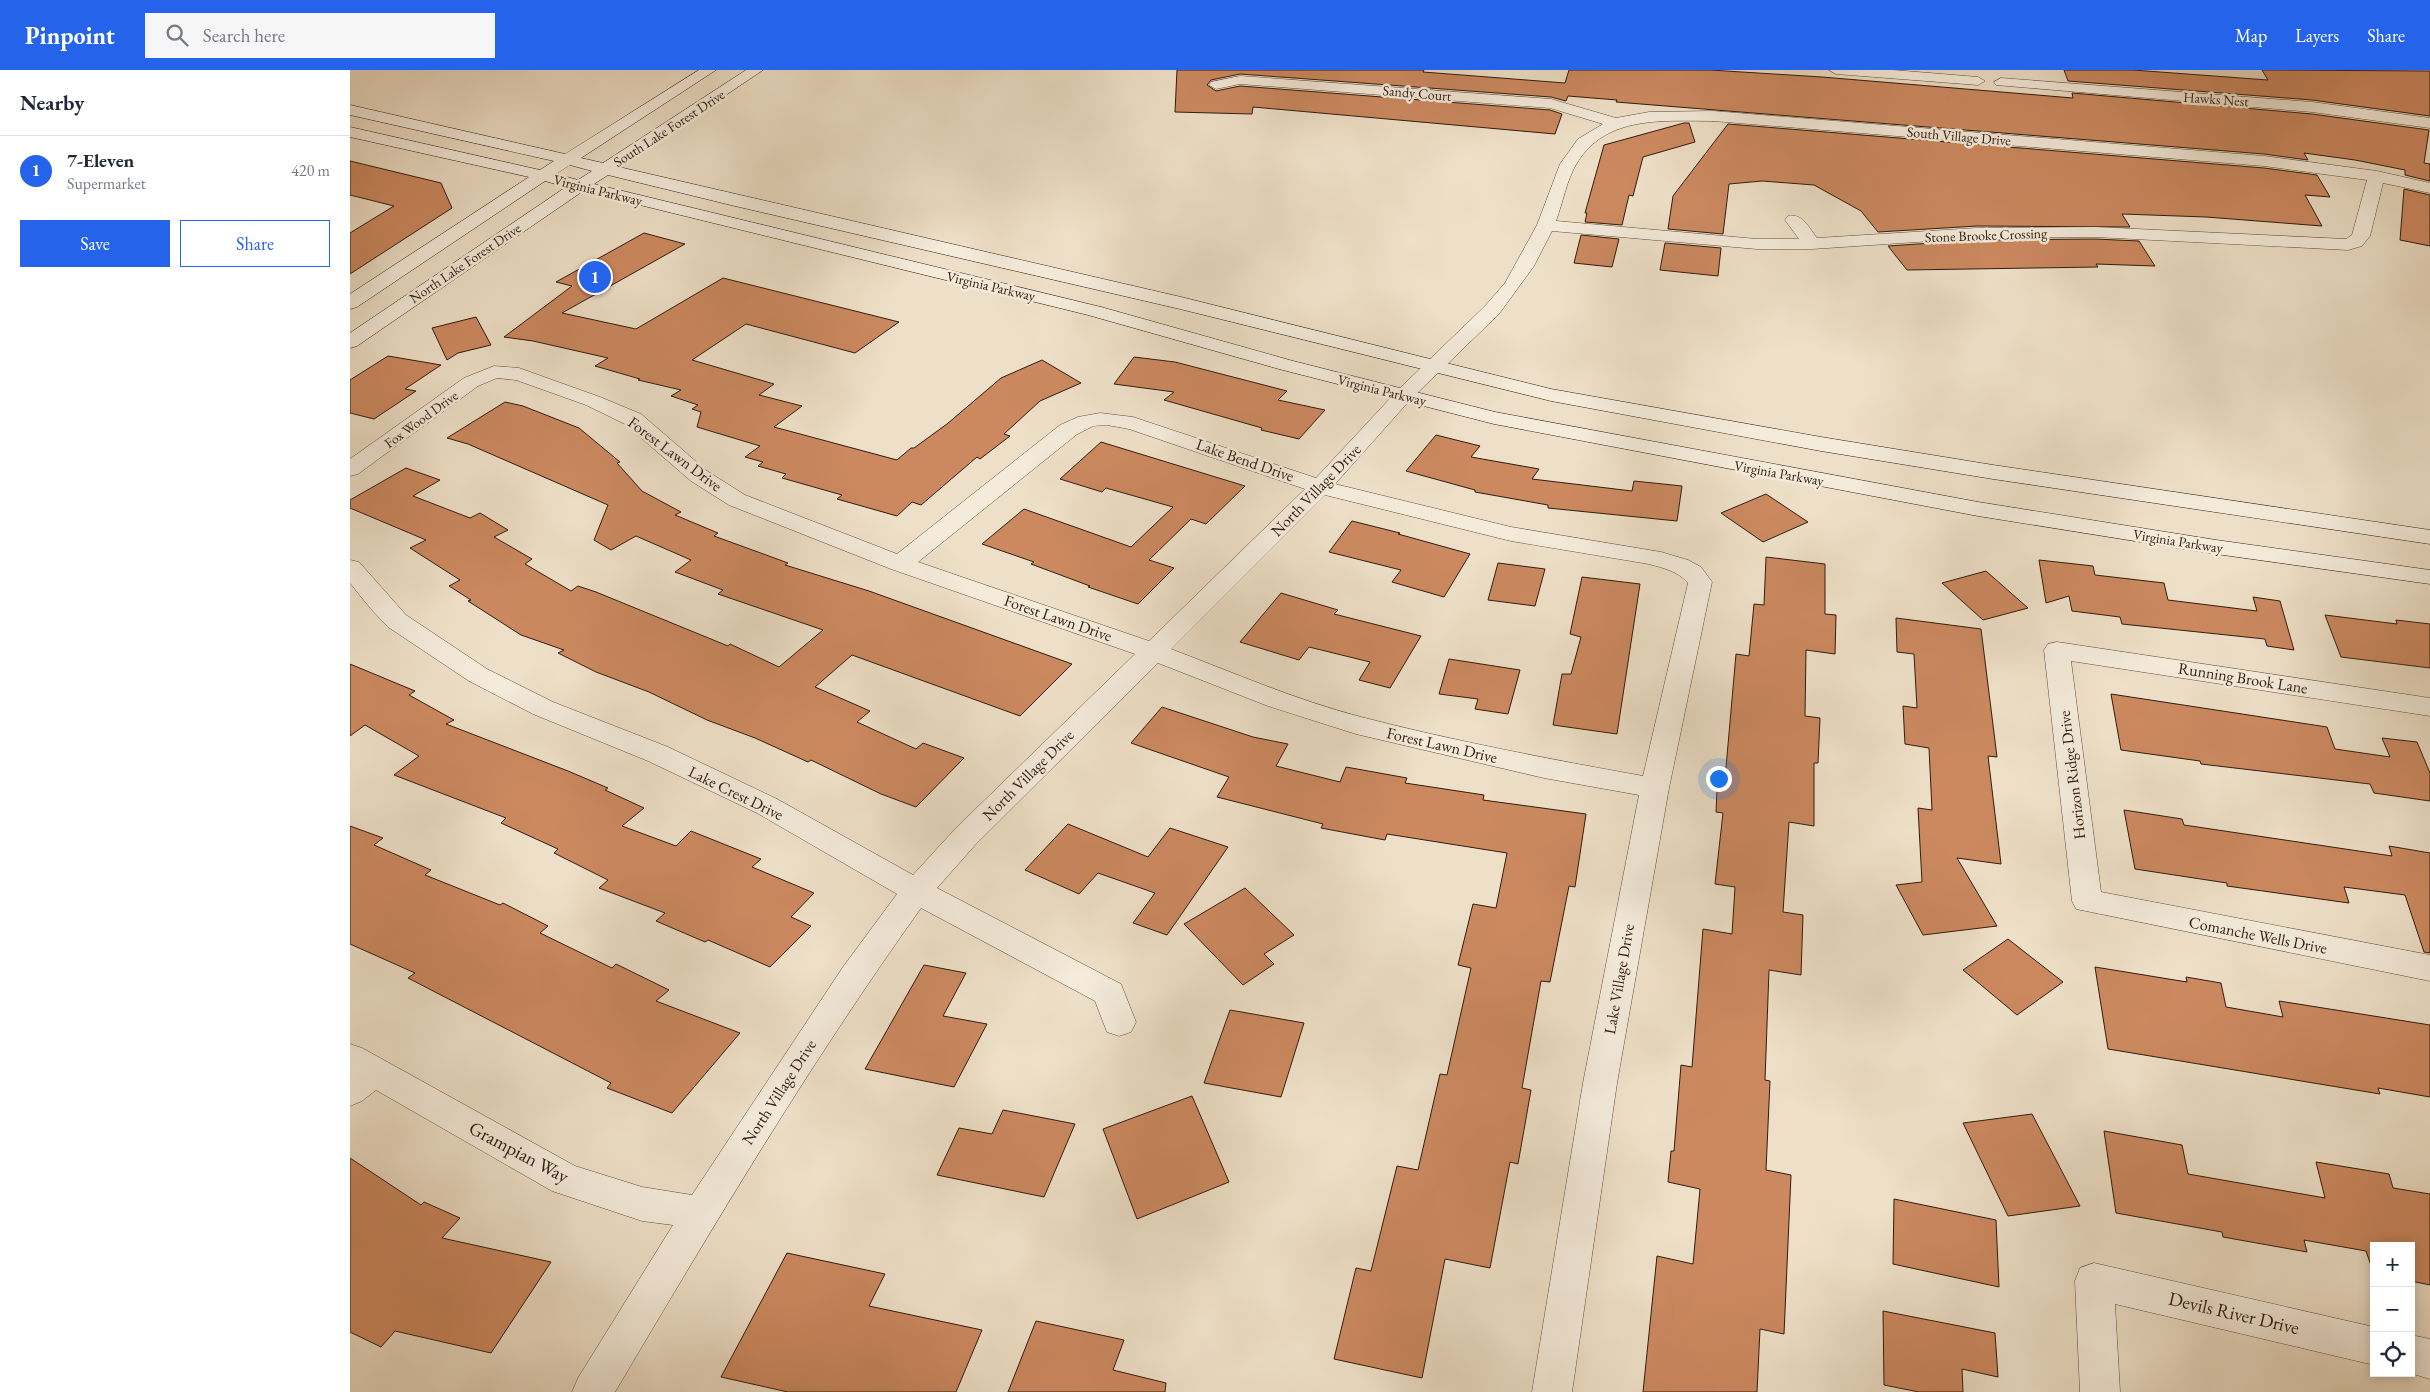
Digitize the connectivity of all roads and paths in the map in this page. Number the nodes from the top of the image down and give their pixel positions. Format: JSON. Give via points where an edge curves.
{"nodes":[{"id":1,"x":709,"y":70,"type":"edge"},
{"id":2,"x":756,"y":70,"type":"edge"},
{"id":3,"x":1836,"y":70,"type":"edge"},
{"id":4,"x":1905,"y":73,"type":"edge"},
{"id":5,"x":1978,"y":80,"type":"dead end"},
{"id":6,"x":2002,"y":82,"type":"dead end"},
{"id":7,"x":1216,"y":85,"type":"dead end"},
{"id":8,"x":350,"y":110,"type":"edge"},
{"id":9,"x":1616,"y":123,"type":"junction"},
{"id":10,"x":2430,"y":123,"type":"edge"},
{"id":11,"x":350,"y":132,"type":"edge"},
{"id":12,"x":568,"y":160,"type":"junction"},
{"id":13,"x":606,"y":169,"type":"junction"},
{"id":14,"x":542,"y":176,"type":"junction"},
{"id":15,"x":2377,"y":176,"type":"junction"},
{"id":16,"x":581,"y":186,"type":"junction"},
{"id":17,"x":2430,"y":188,"type":"edge"},
{"id":18,"x":1794,"y":220,"type":"dead end"},
{"id":19,"x":1546,"y":225,"type":"junction"},
{"id":20,"x":1812,"y":244,"type":"junction"},
{"id":21,"x":1005,"y":261,"type":"junction"},
{"id":22,"x":973,"y":282,"type":"junction"},
{"id":23,"x":350,"y":303,"type":"edge"},
{"id":24,"x":354,"y":335,"type":"edge"},
{"id":25,"x":1434,"y":367,"type":"junction"},
{"id":26,"x":494,"y":372,"type":"joint"},
{"id":27,"x":1403,"y":396,"type":"junction"},
{"id":28,"x":350,"y":469,"type":"edge"},
{"id":29,"x":1320,"y":486,"type":"junction"},
{"id":30,"x":2430,"y":537,"type":"edge"},
{"id":31,"x":900,"y":564,"type":"junction"},
{"id":32,"x":350,"y":567,"type":"edge"},
{"id":33,"x":1692,"y":572,"type":"joint"},
{"id":34,"x":2430,"y":576,"type":"edge"},
{"id":35,"x":2056,"y":650,"type":"joint"},
{"id":36,"x":1155,"y":652,"type":"junction"},
{"id":37,"x":2430,"y":707,"type":"edge"},
{"id":38,"x":1655,"y":788,"type":"junction"},
{"id":39,"x":916,"y":891,"type":"junction"},
{"id":40,"x":2087,"y":901,"type":"joint"},
{"id":41,"x":2430,"y":968,"type":"edge"},
{"id":42,"x":1119,"y":1022,"type":"dead end"},
{"id":43,"x":358,"y":1074,"type":"edge"},
{"id":44,"x":701,"y":1213,"type":"junction"},
{"id":45,"x":2370,"y":1345,"type":"edge"},
{"id":46,"x":2415,"y":1355,"type":"edge"},
{"id":47,"x":2430,"y":1358,"type":"edge"},
{"id":48,"x":592,"y":1392,"type":"edge"},
{"id":49,"x":1552,"y":1392,"type":"edge"},
{"id":50,"x":2100,"y":1392,"type":"edge"}],
"edges":[{"from":1,"to":12,"type":"street","name":"South Lake Forest Drive"},
{"from":2,"to":13,"type":"street","name":"South Lake Forest Drive"},
{"from":3,"to":4,"type":"street"},
{"from":4,"to":5,"type":"street"},
{"from":6,"to":10,"type":"street","name":"Hawks Nest","via":[[2312,107]]},
{"from":7,"to":9,"type":"street","name":"Sandy Court","via":[[1240,80],[1551,104]]},
{"from":8,"to":12,"type":"street","name":"Virginia Parkway"},
{"from":9,"to":15,"type":"street","name":"South Village Drive","via":[[1649,117],[1713,116],[2254,160]]},
{"from":9,"to":19,"type":"street","name":"South Village Drive","via":[[1584,142],[1568,164]]},
{"from":11,"to":14,"type":"street","name":"Virginia Parkway"},
{"from":12,"to":13,"type":"street","name":"Virginia Parkway"},
{"from":12,"to":14,"type":"street","name":"South Lake Forest Drive"},
{"from":13,"to":16,"type":"street","name":"South Lake Forest Drive"},
{"from":13,"to":21,"type":"street","name":"Virginia Parkway"},
{"from":14,"to":16,"type":"street","name":"Virginia Parkway"},
{"from":14,"to":23,"type":"street","name":"North Lake Forest Drive"},
{"from":15,"to":17,"type":"street","name":"South Village Drive"},
{"from":15,"to":20,"type":"street","name":"Stone Brooke Crossing","via":[[2361,236],[2348,246],[2096,232],[1977,233]]},
{"from":16,"to":22,"type":"street","name":"Virginia Parkway"},
{"from":16,"to":24,"type":"street","name":"North Lake Forest Drive"},
{"from":18,"to":20,"type":"street"},
{"from":19,"to":20,"type":"street","name":"Stone Brooke Crossing","via":[[1748,243]]},
{"from":19,"to":25,"type":"street","name":"North Village Drive","via":[[1512,286],[1473,331]]},
{"from":21,"to":22,"type":"street"},
{"from":21,"to":25,"type":"street","name":"Virginia Parkway"},
{"from":22,"to":27,"type":"street","name":"Virginia Parkway","via":[[1094,311]]},
{"from":25,"to":27,"type":"street","name":"North Village Drive"},
{"from":25,"to":30,"type":"street","name":"Virginia Parkway","via":[[1551,395],[1821,444]]},
{"from":26,"to":28,"type":"street","name":"Fox Wood Drive","via":[[471,382]]},
{"from":26,"to":31,"type":"street","name":"Forest Lawn Drive","via":[[519,374],[633,419],[699,476],[737,500]]},
{"from":27,"to":29,"type":"street","name":"North Village Drive"},
{"from":27,"to":34,"type":"street","name":"Virginia Parkway","via":[[1522,423],[1978,509],[2216,547]]},
{"from":29,"to":31,"type":"street","name":"Lake Bend Drive","via":[[1133,423],[1102,417],[1084,421],[1068,430]]},
{"from":29,"to":33,"type":"street","name":"Lake Bend Drive","via":[[1511,534],[1652,557]]},
{"from":29,"to":36,"type":"street","name":"North Village Drive"},
{"from":31,"to":36,"type":"street","name":"Forest Lawn Drive"},
{"from":32,"to":39,"type":"street","name":"Lake Crest Drive","via":[[397,621],[478,675],[543,708],[658,754],[767,806]]},
{"from":33,"to":38,"type":"street","name":"Lake Village Drive","via":[[1700,582],[1699,596]]},
{"from":35,"to":37,"type":"street","name":"Running Brook Lane"},
{"from":35,"to":40,"type":"street","name":"Horizon Ridge Drive"},
{"from":36,"to":38,"type":"street","name":"Forest Lawn Drive","via":[[1278,700],[1356,724],[1544,768]]},
{"from":36,"to":39,"type":"street","name":"North Village Drive","via":[[966,836]]},
{"from":38,"to":49,"type":"street","name":"Lake Village Drive","via":[[1600,1083]]},
{"from":39,"to":42,"type":"street","name":"Lake Crest Drive","via":[[1109,993]]},
{"from":39,"to":44,"type":"street","name":"North Village Drive","via":[[854,976]]},
{"from":40,"to":41,"type":"street","name":"Comanche Wells Drive"},
{"from":43,"to":44,"type":"street","name":"Grampian Way","via":[[565,1178],[642,1204]]},
{"from":44,"to":48,"type":"street","name":"North Village Drive"},
{"from":45,"to":50,"type":"street","name":"Devils River Drive","via":[[2094,1281]]},
{"from":46,"to":47,"type":"street"}]}
